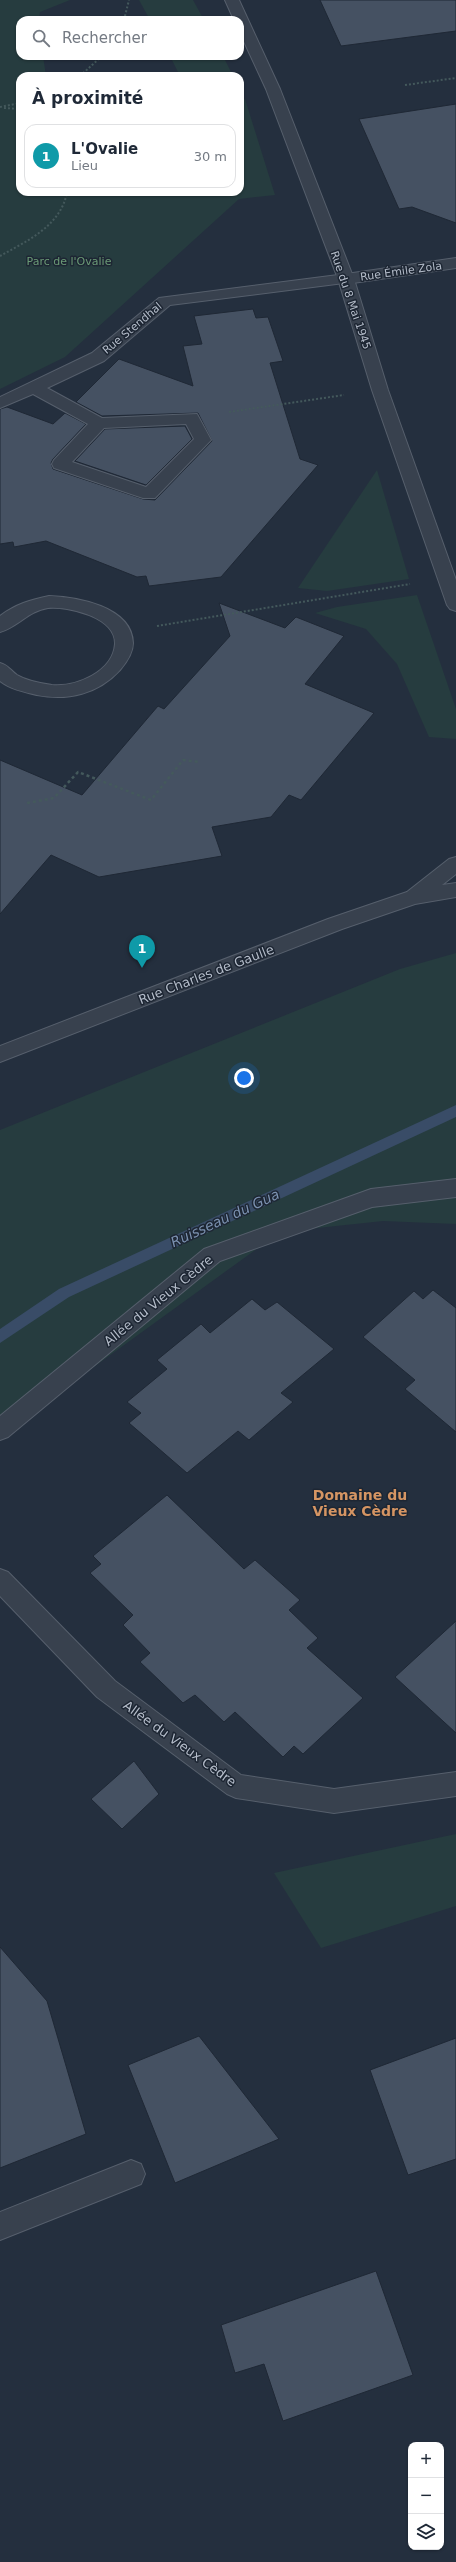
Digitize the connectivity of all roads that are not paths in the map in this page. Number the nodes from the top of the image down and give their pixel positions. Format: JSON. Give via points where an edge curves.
{"nodes":[{"id":1,"x":232,"y":0,"type":"edge"},
{"id":2,"x":239,"y":16,"type":"edge"},
{"id":3,"x":244,"y":26,"type":"edge"},
{"id":4,"x":455,"y":264,"type":"edge"},
{"id":5,"x":346,"y":279,"type":"junction"},
{"id":6,"x":33,"y":387,"type":"junction"},
{"id":7,"x":0,"y":403,"type":"edge"},
{"id":8,"x":98,"y":423,"type":"junction"},
{"id":9,"x":456,"y":605,"type":"edge"},
{"id":10,"x":0,"y":626,"type":"edge"},
{"id":11,"x":0,"y":669,"type":"edge"},
{"id":12,"x":456,"y":864,"type":"edge"},
{"id":13,"x":456,"y":890,"type":"edge"},
{"id":14,"x":413,"y":897,"type":"junction"},
{"id":15,"x":0,"y":1054,"type":"edge"},
{"id":16,"x":456,"y":1188,"type":"edge"},
{"id":17,"x":0,"y":1430,"type":"edge"},
{"id":18,"x":0,"y":1580,"type":"edge"},
{"id":19,"x":456,"y":1784,"type":"edge"},
{"id":20,"x":131,"y":2174,"type":"dead end"},
{"id":21,"x":0,"y":2226,"type":"edge"}],
"edges":[{"from":1,"to":2,"type":"street","name":"Rue du 8 Mai 1945"},
{"from":3,"to":5,"type":"street","name":"Rue du 8 Mai 1945","via":[[273,89]]},
{"from":4,"to":5,"type":"street","name":"Rue Émile Zola"},
{"from":5,"to":6,"type":"street","name":"Rue Stendhal","via":[[165,301],[98,357]]},
{"from":5,"to":9,"type":"street","name":"Rue du 8 Mai 1945","via":[[380,390]]},
{"from":6,"to":7,"type":"street","name":"Rue Stendhal"},
{"from":6,"to":8,"type":"street"},
{"from":8,"to":8,"type":"street","via":[[60,464],[149,494],[203,440],[190,418]]},
{"from":10,"to":11,"type":"street","via":[[13,615],[31,606],[53,602],[75,603],[95,608],[111,619],[121,632],[123,644],[121,657],[114,668],[99,680],[80,688],[58,692],[36,689],[16,682]]},
{"from":12,"to":14,"type":"street","name":"Rue Charles de Gaulle"},
{"from":13,"to":14,"type":"street","name":"Rue Charles de Gaulle"},
{"from":14,"to":15,"type":"street","name":"Rue Charles de Gaulle","via":[[335,924]]},
{"from":16,"to":17,"type":"street","name":"Allée du Vieux Cèdre","via":[[371,1198],[212,1255]]},
{"from":18,"to":19,"type":"street","name":"Allée du Vieux Cèdre","via":[[106,1689],[236,1786],[334,1801]]},
{"from":20,"to":21,"type":"street"}]}
